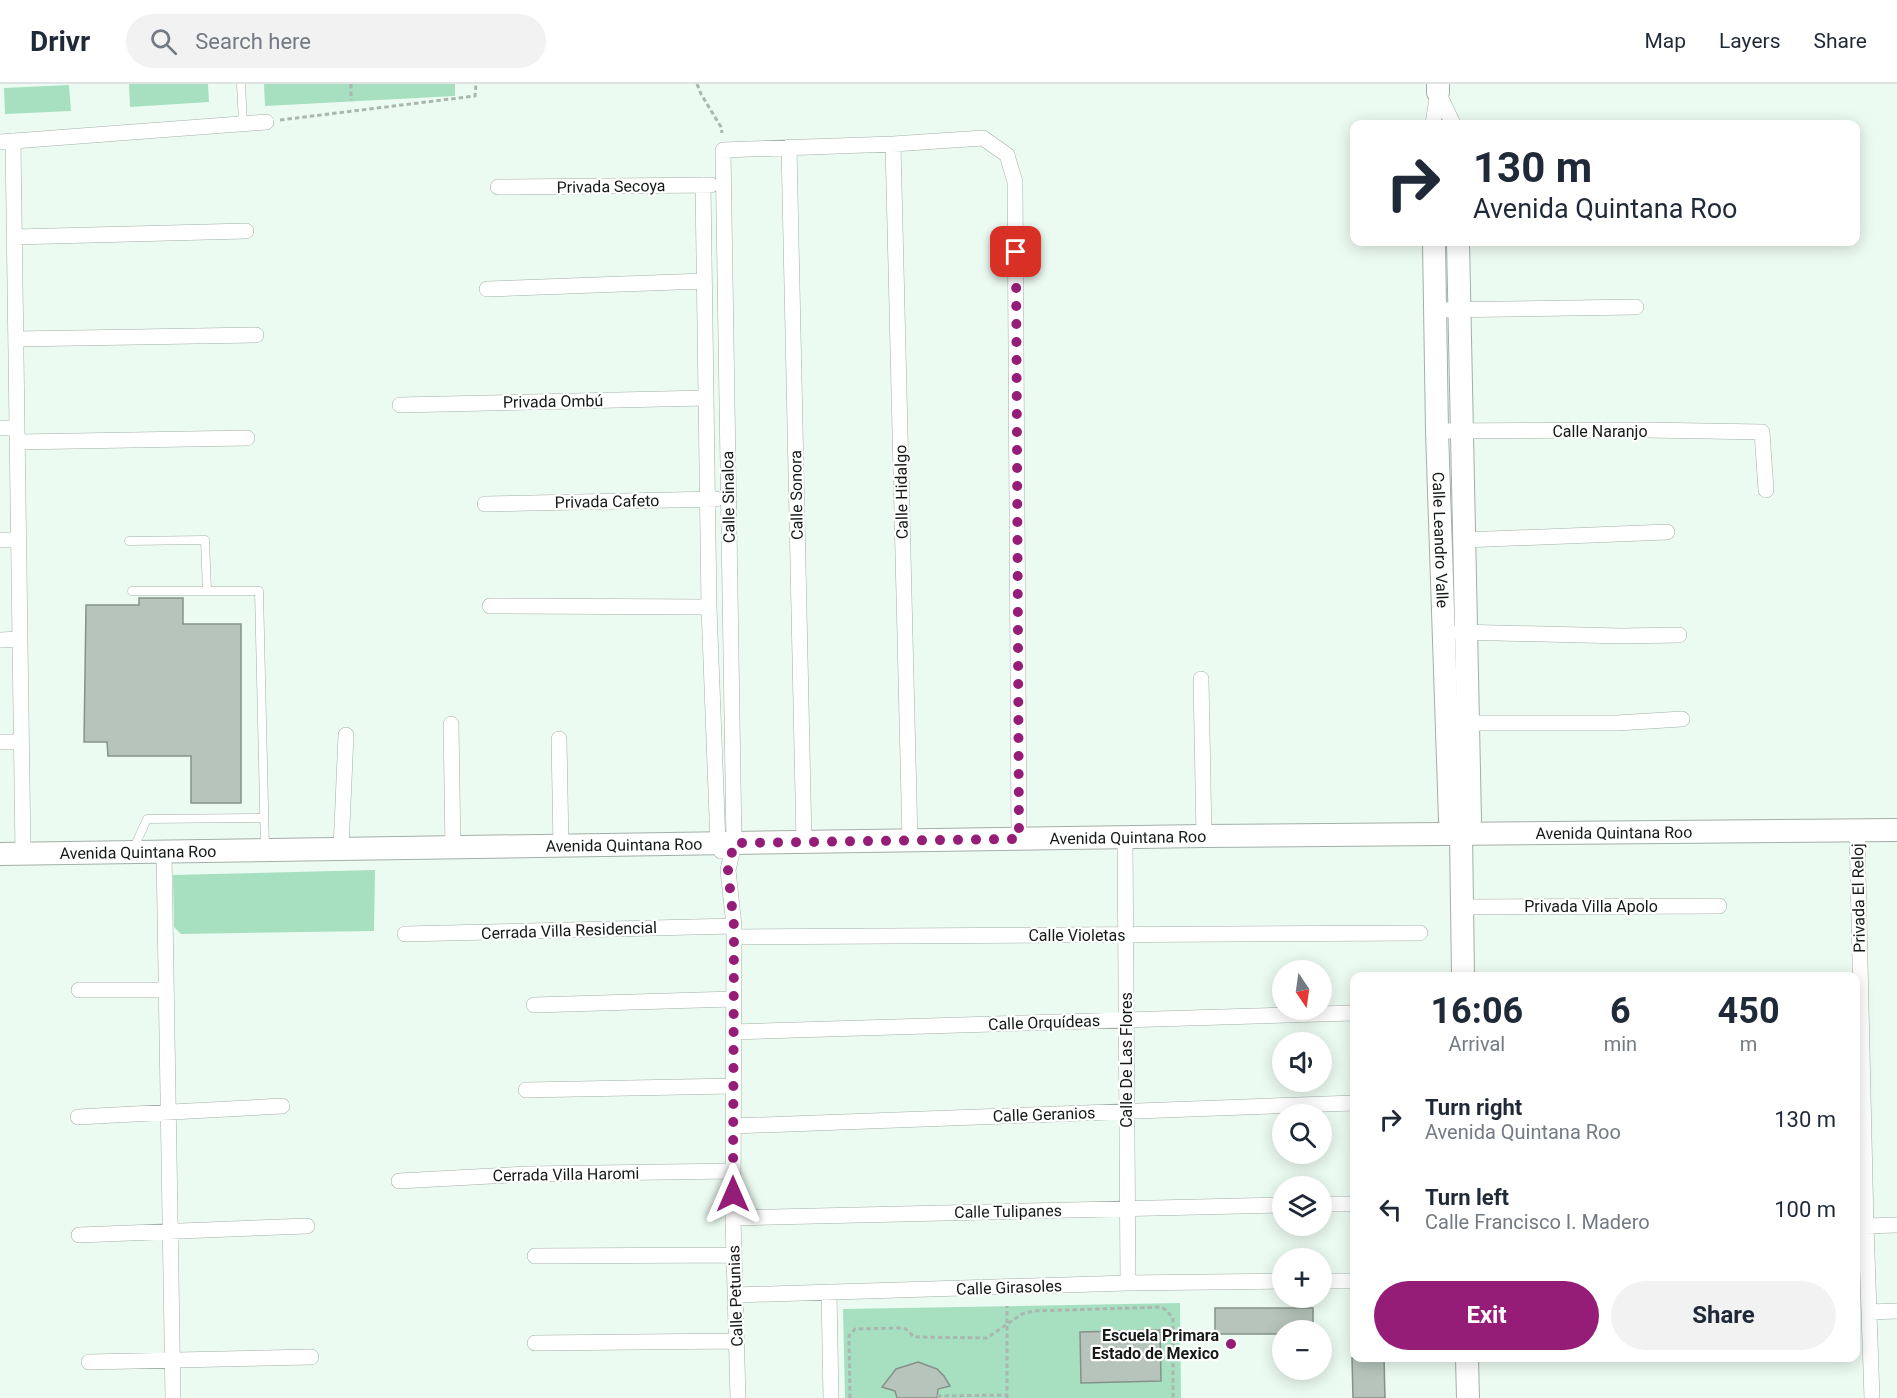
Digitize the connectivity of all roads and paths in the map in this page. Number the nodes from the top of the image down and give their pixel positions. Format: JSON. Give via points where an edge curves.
{"nodes":[{"id":1,"x":241,"y":84,"type":"edge"},
{"id":2,"x":351,"y":84,"type":"edge"},
{"id":3,"x":476,"y":84,"type":"edge"},
{"id":4,"x":697,"y":84,"type":"edge"},
{"id":5,"x":1438,"y":88,"type":"edge"},
{"id":6,"x":351,"y":100,"type":"dead end"},
{"id":7,"x":1434,"y":120,"type":"edge"},
{"id":8,"x":1451,"y":120,"type":"edge"},
{"id":9,"x":266,"y":122,"type":"joint"},
{"id":10,"x":243,"y":123,"type":"junction"},
{"id":11,"x":6,"y":142,"type":"edge"},
{"id":12,"x":893,"y":144,"type":"junction"},
{"id":13,"x":789,"y":147,"type":"junction"},
{"id":14,"x":723,"y":150,"type":"junction"},
{"id":15,"x":723,"y":184,"type":"junction"},
{"id":16,"x":703,"y":185,"type":"junction"},
{"id":17,"x":498,"y":187,"type":"dead end"},
{"id":18,"x":9,"y":229,"type":"edge"},
{"id":19,"x":246,"y":231,"type":"dead end"},
{"id":20,"x":1434,"y":246,"type":"edge"},
{"id":21,"x":1458,"y":246,"type":"edge"},
{"id":22,"x":704,"y":281,"type":"junction"},
{"id":23,"x":488,"y":289,"type":"dead end"},
{"id":24,"x":1636,"y":308,"type":"dead end"},
{"id":25,"x":1436,"y":310,"type":"junction"},
{"id":26,"x":1460,"y":311,"type":"junction"},
{"id":27,"x":10,"y":331,"type":"edge"},
{"id":28,"x":255,"y":335,"type":"dead end"},
{"id":29,"x":706,"y":398,"type":"junction"},
{"id":30,"x":400,"y":405,"type":"dead end"},
{"id":31,"x":0,"y":429,"type":"edge"},
{"id":32,"x":1437,"y":431,"type":"junction"},
{"id":33,"x":1462,"y":432,"type":"junction"},
{"id":34,"x":17,"y":435,"type":"junction"},
{"id":35,"x":247,"y":438,"type":"dead end"},
{"id":36,"x":1766,"y":490,"type":"dead end"},
{"id":37,"x":708,"y":499,"type":"junction"},
{"id":38,"x":728,"y":499,"type":"junction"},
{"id":39,"x":485,"y":504,"type":"dead end"},
{"id":40,"x":1667,"y":532,"type":"dead end"},
{"id":41,"x":0,"y":540,"type":"edge"},
{"id":42,"x":19,"y":540,"type":"junction"},
{"id":43,"x":1464,"y":540,"type":"junction"},
{"id":44,"x":129,"y":542,"type":"dead end"},
{"id":45,"x":132,"y":591,"type":"dead end"},
{"id":46,"x":207,"y":591,"type":"junction"},
{"id":47,"x":490,"y":606,"type":"dead end"},
{"id":48,"x":710,"y":607,"type":"junction"},
{"id":49,"x":1455,"y":632,"type":"junction"},
{"id":50,"x":1679,"y":635,"type":"dead end"},
{"id":51,"x":20,"y":639,"type":"junction"},
{"id":52,"x":0,"y":640,"type":"edge"},
{"id":53,"x":1200,"y":679,"type":"dead end"},
{"id":54,"x":1682,"y":719,"type":"dead end"},
{"id":55,"x":1468,"y":723,"type":"junction"},
{"id":56,"x":451,"y":724,"type":"dead end"},
{"id":57,"x":345,"y":735,"type":"dead end"},
{"id":58,"x":559,"y":739,"type":"dead end"},
{"id":59,"x":0,"y":742,"type":"edge"},
{"id":60,"x":21,"y":742,"type":"junction"},
{"id":61,"x":264,"y":818,"type":"junction"},
{"id":62,"x":1857,"y":830,"type":"junction"},
{"id":63,"x":1897,"y":830,"type":"edge"},
{"id":64,"x":1461,"y":834,"type":"junction"},
{"id":65,"x":1204,"y":836,"type":"junction"},
{"id":66,"x":1125,"y":837,"type":"junction"},
{"id":67,"x":1019,"y":839,"type":"junction"},
{"id":68,"x":910,"y":841,"type":"junction"},
{"id":69,"x":804,"y":842,"type":"junction"},
{"id":70,"x":726,"y":844,"type":"junction"},
{"id":71,"x":561,"y":846,"type":"junction"},
{"id":72,"x":453,"y":848,"type":"junction"},
{"id":73,"x":341,"y":849,"type":"junction"},
{"id":74,"x":265,"y":850,"type":"junction"},
{"id":75,"x":132,"y":852,"type":"junction"},
{"id":76,"x":164,"y":852,"type":"junction"},
{"id":77,"x":0,"y":854,"type":"edge"},
{"id":78,"x":23,"y":854,"type":"junction"},
{"id":79,"x":1719,"y":906,"type":"dead end"},
{"id":80,"x":1462,"y":907,"type":"junction"},
{"id":81,"x":734,"y":931,"type":"junction"},
{"id":82,"x":1420,"y":933,"type":"dead end"},
{"id":83,"x":405,"y":934,"type":"dead end"},
{"id":84,"x":1126,"y":934,"type":"junction"},
{"id":85,"x":1463,"y":972,"type":"edge"},
{"id":86,"x":79,"y":990,"type":"dead end"},
{"id":87,"x":166,"y":990,"type":"junction"},
{"id":88,"x":733,"y":999,"type":"junction"},
{"id":89,"x":534,"y":1005,"type":"dead end"},
{"id":90,"x":1350,"y":1013,"type":"edge"},
{"id":91,"x":1126,"y":1020,"type":"junction"},
{"id":92,"x":733,"y":1032,"type":"junction"},
{"id":93,"x":733,"y":1086,"type":"junction"},
{"id":94,"x":526,"y":1090,"type":"dead end"},
{"id":95,"x":1350,"y":1102,"type":"edge"},
{"id":96,"x":282,"y":1106,"type":"dead end"},
{"id":97,"x":1127,"y":1111,"type":"junction"},
{"id":98,"x":168,"y":1112,"type":"junction"},
{"id":99,"x":78,"y":1116,"type":"dead end"},
{"id":100,"x":733,"y":1126,"type":"junction"},
{"id":101,"x":733,"y":1171,"type":"junction"},
{"id":102,"x":399,"y":1181,"type":"dead end"},
{"id":103,"x":1332,"y":1204,"type":"edge"},
{"id":104,"x":1350,"y":1204,"type":"edge"},
{"id":105,"x":1272,"y":1205,"type":"edge"},
{"id":106,"x":1127,"y":1209,"type":"junction"},
{"id":107,"x":733,"y":1218,"type":"junction"},
{"id":108,"x":1897,"y":1225,"type":"edge"},
{"id":109,"x":307,"y":1226,"type":"dead end"},
{"id":110,"x":1866,"y":1226,"type":"junction"},
{"id":111,"x":170,"y":1232,"type":"junction"},
{"id":112,"x":79,"y":1235,"type":"dead end"},
{"id":113,"x":734,"y":1254,"type":"junction"},
{"id":114,"x":535,"y":1256,"type":"dead end"},
{"id":115,"x":1272,"y":1281,"type":"edge"},
{"id":116,"x":1332,"y":1281,"type":"edge"},
{"id":117,"x":1350,"y":1281,"type":"edge"},
{"id":118,"x":1128,"y":1283,"type":"junction"},
{"id":119,"x":829,"y":1292,"type":"junction"},
{"id":120,"x":735,"y":1295,"type":"junction"},
{"id":121,"x":1007,"y":1306,"type":"dead end"},
{"id":122,"x":1869,"y":1311,"type":"junction"},
{"id":123,"x":1897,"y":1311,"type":"edge"},
{"id":124,"x":1007,"y":1324,"type":"junction"},
{"id":125,"x":736,"y":1341,"type":"junction"},
{"id":126,"x":535,"y":1343,"type":"dead end"},
{"id":127,"x":311,"y":1357,"type":"dead end"},
{"id":128,"x":172,"y":1360,"type":"junction"},
{"id":129,"x":89,"y":1362,"type":"dead end"},
{"id":130,"x":1467,"y":1362,"type":"edge"},
{"id":131,"x":937,"y":1396,"type":"dead end"},
{"id":132,"x":1007,"y":1397,"type":"edge"},
{"id":133,"x":173,"y":1398,"type":"edge"},
{"id":134,"x":738,"y":1398,"type":"edge"},
{"id":135,"x":831,"y":1398,"type":"edge"},
{"id":136,"x":850,"y":1398,"type":"edge"},
{"id":137,"x":1173,"y":1398,"type":"edge"},
{"id":138,"x":1468,"y":1398,"type":"edge"},
{"id":139,"x":1872,"y":1398,"type":"edge"}],
"edges":[{"from":1,"to":10,"type":"lane"},
{"from":2,"to":6,"type":"path"},
{"from":3,"to":9,"type":"path","via":[[475,96]]},
{"from":4,"to":14,"type":"path","via":[[721,127]]},
{"from":5,"to":7,"type":"street"},
{"from":5,"to":8,"type":"street"},
{"from":9,"to":10,"type":"street"},
{"from":10,"to":11,"type":"street"},
{"from":11,"to":18,"type":"street"},
{"from":12,"to":13,"type":"street"},
{"from":12,"to":67,"type":"street","via":[[983,138],[1007,155],[1016,182]]},
{"from":12,"to":68,"type":"street","name":"Calle Hidalgo"},
{"from":13,"to":14,"type":"street"},
{"from":13,"to":69,"type":"street","name":"Calle Sonora"},
{"from":14,"to":15,"type":"street","name":"Calle Sinaloa"},
{"from":15,"to":16,"type":"street","name":"Privada Secoya"},
{"from":15,"to":38,"type":"street","name":"Calle Sinaloa"},
{"from":16,"to":17,"type":"street","name":"Privada Secoya"},
{"from":16,"to":22,"type":"street","name":"Calle Sinaloa"},
{"from":18,"to":19,"type":"street"},
{"from":18,"to":27,"type":"street"},
{"from":20,"to":25,"type":"main road","name":"Calle Leandro Valle"},
{"from":21,"to":26,"type":"main road","name":"Calle Leandro Valle"},
{"from":22,"to":23,"type":"street"},
{"from":22,"to":29,"type":"street","name":"Calle Sinaloa"},
{"from":24,"to":26,"type":"street"},
{"from":25,"to":26,"type":"street"},
{"from":25,"to":32,"type":"main road","name":"Calle Leandro Valle"},
{"from":26,"to":33,"type":"main road","name":"Calle Leandro Valle"},
{"from":27,"to":28,"type":"street"},
{"from":27,"to":34,"type":"street"},
{"from":29,"to":30,"type":"street","name":"Privada Ombú"},
{"from":29,"to":37,"type":"street","name":"Calle Sinaloa"},
{"from":31,"to":34,"type":"street"},
{"from":32,"to":33,"type":"street","name":"Calle Naranjo"},
{"from":32,"to":49,"type":"main road","name":"Calle Leandro Valle"},
{"from":33,"to":36,"type":"street","name":"Calle Naranjo","via":[[1762,432]]},
{"from":33,"to":43,"type":"main road","name":"Calle Leandro Valle"},
{"from":34,"to":35,"type":"street"},
{"from":34,"to":42,"type":"street"},
{"from":37,"to":38,"type":"street","name":"Privada Cafeto"},
{"from":37,"to":39,"type":"street","name":"Privada Cafeto"},
{"from":37,"to":48,"type":"street","name":"Calle Sinaloa"},
{"from":38,"to":70,"type":"street","name":"Calle Sinaloa"},
{"from":40,"to":43,"type":"street"},
{"from":41,"to":42,"type":"street"},
{"from":42,"to":51,"type":"street"},
{"from":43,"to":49,"type":"main road","name":"Calle Leandro Valle"},
{"from":44,"to":46,"type":"lane","via":[[205,540]]},
{"from":45,"to":46,"type":"lane"},
{"from":46,"to":61,"type":"lane","via":[[259,591]]},
{"from":47,"to":48,"type":"street"},
{"from":48,"to":70,"type":"street","name":"Calle Sinaloa"},
{"from":49,"to":50,"type":"street"},
{"from":49,"to":55,"type":"main road","name":"Calle Leandro Valle"},
{"from":49,"to":64,"type":"main road","name":"Calle Leandro Valle","via":[[1450,820]]},
{"from":51,"to":52,"type":"street"},
{"from":51,"to":60,"type":"street"},
{"from":53,"to":65,"type":"street"},
{"from":54,"to":55,"type":"street"},
{"from":55,"to":64,"type":"main road","name":"Calle Leandro Valle","via":[[1470,820]]},
{"from":56,"to":72,"type":"street"},
{"from":57,"to":73,"type":"street"},
{"from":58,"to":71,"type":"street"},
{"from":59,"to":60,"type":"street"},
{"from":60,"to":78,"type":"street"},
{"from":61,"to":74,"type":"lane"},
{"from":61,"to":75,"type":"lane","via":[[147,819]]},
{"from":62,"to":63,"type":"main road","name":"Avenida Quintana Roo"},
{"from":62,"to":64,"type":"main road","name":"Avenida Quintana Roo"},
{"from":62,"to":110,"type":"street","name":"Privada El Reloj"},
{"from":64,"to":65,"type":"main road","name":"Avenida Quintana Roo"},
{"from":64,"to":80,"type":"main road","name":"Calle Leandro Valle"},
{"from":65,"to":66,"type":"main road","name":"Avenida Quintana Roo"},
{"from":66,"to":67,"type":"main road","name":"Avenida Quintana Roo"},
{"from":66,"to":84,"type":"street","name":"Calle De Las Flores"},
{"from":67,"to":68,"type":"main road","name":"Avenida Quintana Roo"},
{"from":68,"to":69,"type":"main road","name":"Avenida Quintana Roo"},
{"from":69,"to":70,"type":"main road","name":"Avenida Quintana Roo"},
{"from":70,"to":71,"type":"main road","name":"Avenida Quintana Roo"},
{"from":70,"to":81,"type":"street","name":"Calle Petunias"},
{"from":71,"to":72,"type":"main road","name":"Avenida Quintana Roo"},
{"from":72,"to":73,"type":"main road","name":"Avenida Quintana Roo"},
{"from":73,"to":74,"type":"main road","name":"Avenida Quintana Roo"},
{"from":74,"to":76,"type":"main road","name":"Avenida Quintana Roo"},
{"from":75,"to":76,"type":"main road","name":"Avenida Quintana Roo"},
{"from":75,"to":78,"type":"main road","name":"Avenida Quintana Roo"},
{"from":76,"to":87,"type":"street"},
{"from":77,"to":78,"type":"main road","name":"Avenida Quintana Roo"},
{"from":79,"to":80,"type":"street","name":"Privada Villa Apolo"},
{"from":80,"to":85,"type":"main road","name":"Calle Leandro Valle"},
{"from":81,"to":83,"type":"street","name":"Cerrada Villa Residencial"},
{"from":81,"to":84,"type":"street","name":"Calle Violetas"},
{"from":81,"to":88,"type":"street","name":"Calle Petunias"},
{"from":82,"to":84,"type":"street","name":"Calle Violetas"},
{"from":84,"to":91,"type":"street","name":"Calle De Las Flores"},
{"from":86,"to":87,"type":"street"},
{"from":87,"to":98,"type":"street"},
{"from":88,"to":89,"type":"street"},
{"from":88,"to":92,"type":"street","name":"Calle Petunias"},
{"from":90,"to":91,"type":"street","name":"Calle Orquídeas"},
{"from":91,"to":92,"type":"street","name":"Calle Orquídeas"},
{"from":91,"to":97,"type":"street","name":"Calle De Las Flores"},
{"from":92,"to":93,"type":"street","name":"Calle Petunias"},
{"from":93,"to":94,"type":"street"},
{"from":93,"to":100,"type":"street","name":"Calle Petunias"},
{"from":95,"to":97,"type":"street","name":"Calle Geranios"},
{"from":96,"to":98,"type":"street"},
{"from":97,"to":100,"type":"street","name":"Calle Geranios"},
{"from":97,"to":106,"type":"street","name":"Calle De Las Flores"},
{"from":98,"to":99,"type":"street"},
{"from":98,"to":111,"type":"street"},
{"from":100,"to":101,"type":"street","name":"Calle Petunias"},
{"from":101,"to":102,"type":"street","name":"Cerrada Villa Haromi","via":[[528,1174]]},
{"from":101,"to":107,"type":"street","name":"Calle Petunias"},
{"from":103,"to":104,"type":"street"},
{"from":105,"to":106,"type":"street","name":"Calle Tulipanes"},
{"from":106,"to":107,"type":"street","name":"Calle Tulipanes"},
{"from":106,"to":118,"type":"street","name":"Calle De Las Flores"},
{"from":107,"to":113,"type":"street","name":"Calle Petunias"},
{"from":108,"to":110,"type":"street"},
{"from":109,"to":111,"type":"street"},
{"from":110,"to":122,"type":"street","name":"Privada El Reloj"},
{"from":111,"to":112,"type":"street"},
{"from":111,"to":128,"type":"street"},
{"from":113,"to":114,"type":"street"},
{"from":113,"to":120,"type":"street","name":"Calle Petunias"},
{"from":115,"to":118,"type":"street","name":"Calle Girasoles"},
{"from":116,"to":117,"type":"street"},
{"from":118,"to":119,"type":"street","name":"Calle Girasoles"},
{"from":119,"to":120,"type":"street","name":"Calle Girasoles"},
{"from":119,"to":135,"type":"street"},
{"from":120,"to":125,"type":"street","name":"Calle Petunias"},
{"from":121,"to":124,"type":"path"},
{"from":122,"to":123,"type":"street"},
{"from":122,"to":139,"type":"street","name":"Privada El Reloj"},
{"from":124,"to":132,"type":"path"},
{"from":124,"to":136,"type":"path","via":[[987,1338],[914,1337],[900,1328],[855,1329],[849,1336]]},
{"from":124,"to":137,"type":"path","via":[[1034,1311],[1161,1307],[1173,1318]]},
{"from":125,"to":126,"type":"street"},
{"from":125,"to":134,"type":"street","name":"Calle Petunias"},
{"from":127,"to":128,"type":"street"},
{"from":128,"to":129,"type":"street"},
{"from":128,"to":133,"type":"street"},
{"from":130,"to":138,"type":"main road"},
{"from":131,"to":132,"type":"path"}]}
